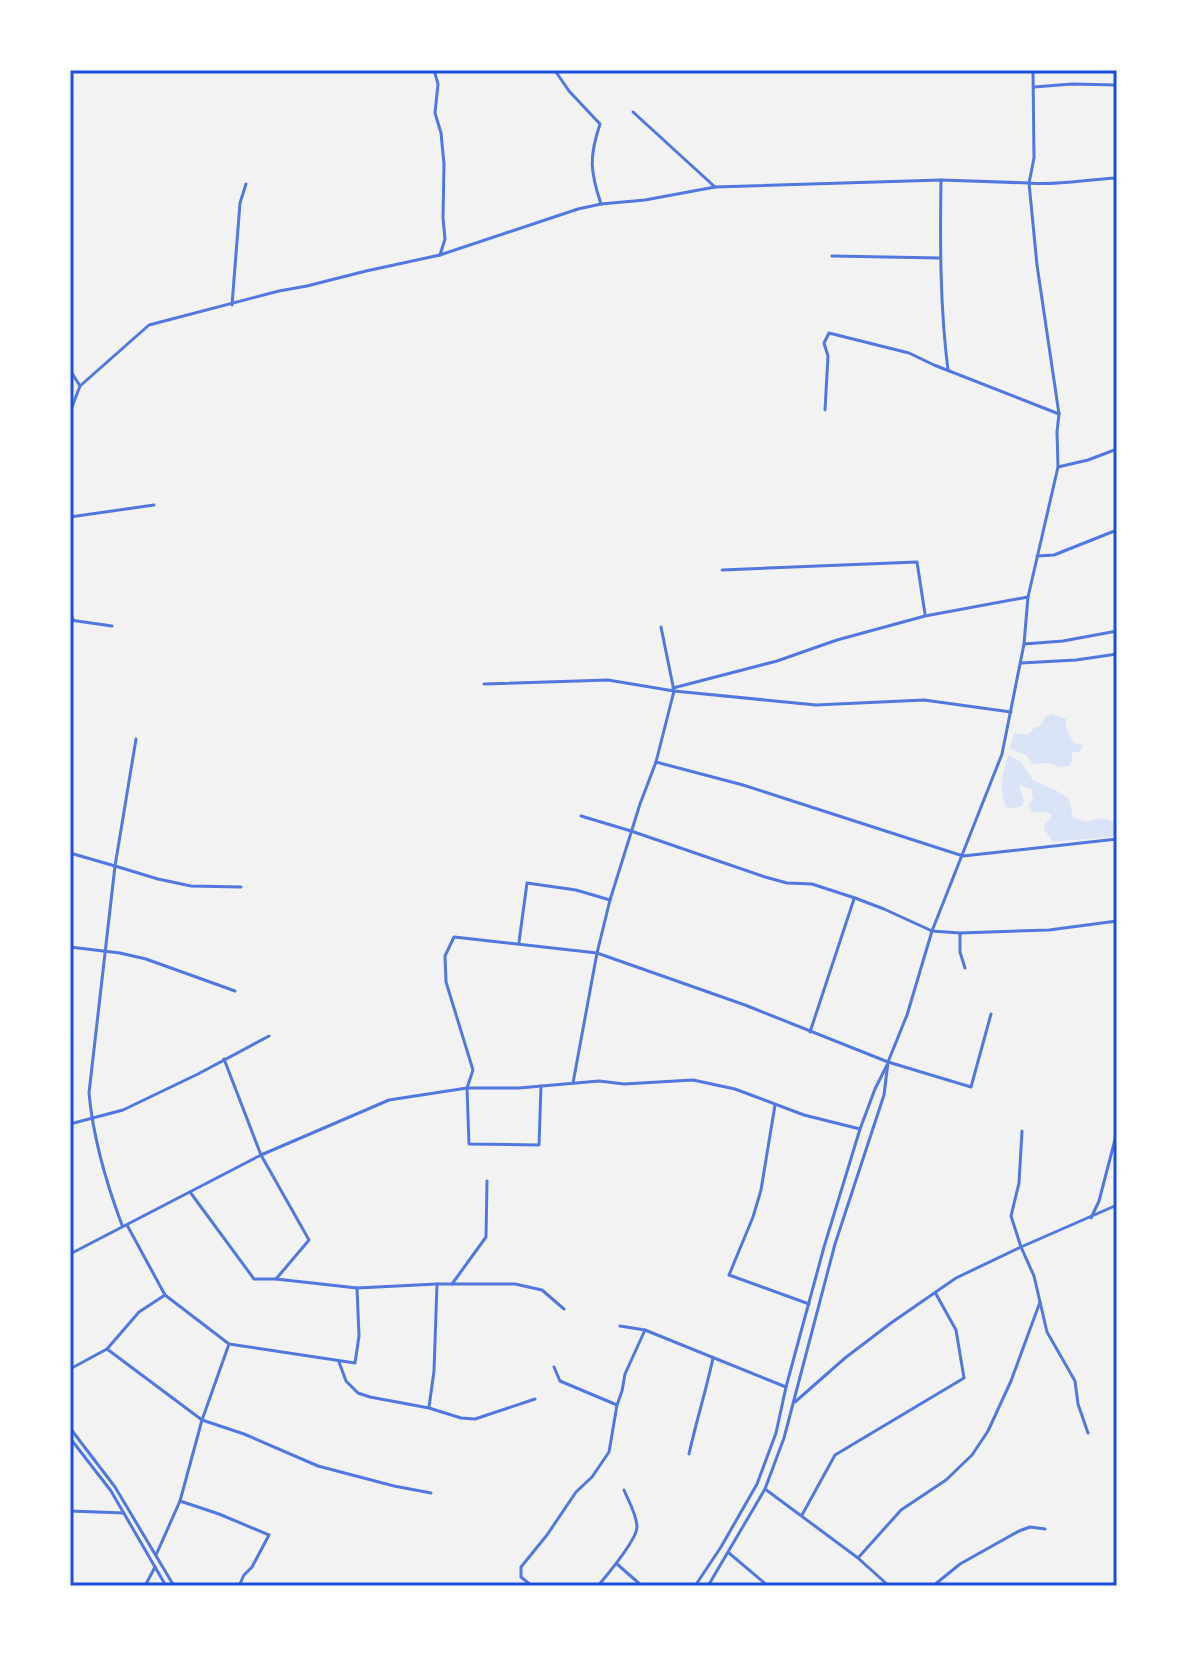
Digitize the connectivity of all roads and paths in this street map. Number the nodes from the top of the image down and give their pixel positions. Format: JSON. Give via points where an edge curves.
{"nodes":[{"id":1,"x":434,"y":70,"type":"edge"},
{"id":2,"x":545,"y":70,"type":"edge"},
{"id":3,"x":1033,"y":70,"type":"edge"},
{"id":4,"x":1117,"y":85,"type":"edge"},
{"id":5,"x":1034,"y":87,"type":"junction"},
{"id":6,"x":633,"y":112,"type":"dead end"},
{"id":7,"x":1117,"y":178,"type":"edge"},
{"id":8,"x":941,"y":180,"type":"junction"},
{"id":9,"x":1029,"y":183,"type":"junction"},
{"id":10,"x":246,"y":184,"type":"dead end"},
{"id":11,"x":715,"y":187,"type":"junction"},
{"id":12,"x":601,"y":204,"type":"junction"},
{"id":13,"x":440,"y":255,"type":"junction"},
{"id":14,"x":832,"y":256,"type":"dead end"},
{"id":15,"x":940,"y":258,"type":"junction"},
{"id":16,"x":232,"y":305,"type":"junction"},
{"id":17,"x":70,"y":370,"type":"edge"},
{"id":18,"x":948,"y":370,"type":"junction"},
{"id":19,"x":80,"y":386,"type":"junction"},
{"id":20,"x":825,"y":410,"type":"dead end"},
{"id":21,"x":70,"y":412,"type":"edge"},
{"id":22,"x":1059,"y":414,"type":"junction"},
{"id":23,"x":1117,"y":449,"type":"edge"},
{"id":24,"x":1058,"y":467,"type":"junction"},
{"id":25,"x":154,"y":505,"type":"dead end"},
{"id":26,"x":70,"y":517,"type":"edge"},
{"id":27,"x":1117,"y":530,"type":"edge"},
{"id":28,"x":1037,"y":556,"type":"junction"},
{"id":29,"x":722,"y":570,"type":"dead end"},
{"id":30,"x":1028,"y":597,"type":"junction"},
{"id":31,"x":70,"y":609,"type":"edge"},
{"id":32,"x":925,"y":616,"type":"junction"},
{"id":33,"x":72,"y":620,"type":"edge"},
{"id":34,"x":112,"y":626,"type":"dead end"},
{"id":35,"x":661,"y":627,"type":"dead end"},
{"id":36,"x":1117,"y":631,"type":"edge"},
{"id":37,"x":1024,"y":644,"type":"junction"},
{"id":38,"x":1117,"y":654,"type":"edge"},
{"id":39,"x":1020,"y":664,"type":"junction"},
{"id":40,"x":484,"y":684,"type":"dead end"},
{"id":41,"x":673,"y":690,"type":"junction"},
{"id":42,"x":1011,"y":712,"type":"junction"},
{"id":43,"x":136,"y":739,"type":"dead end"},
{"id":44,"x":656,"y":762,"type":"junction"},
{"id":45,"x":581,"y":816,"type":"dead end"},
{"id":46,"x":631,"y":831,"type":"junction"},
{"id":47,"x":1117,"y":839,"type":"edge"},
{"id":48,"x":70,"y":853,"type":"edge"},
{"id":49,"x":963,"y":856,"type":"junction"},
{"id":50,"x":115,"y":866,"type":"junction"},
{"id":51,"x":241,"y":887,"type":"dead end"},
{"id":52,"x":855,"y":898,"type":"junction"},
{"id":53,"x":610,"y":900,"type":"junction"},
{"id":54,"x":1117,"y":921,"type":"edge"},
{"id":55,"x":932,"y":931,"type":"junction"},
{"id":56,"x":960,"y":933,"type":"junction"},
{"id":57,"x":519,"y":943,"type":"junction"},
{"id":58,"x":70,"y":947,"type":"edge"},
{"id":59,"x":105,"y":951,"type":"junction"},
{"id":60,"x":597,"y":953,"type":"junction"},
{"id":61,"x":965,"y":968,"type":"dead end"},
{"id":62,"x":235,"y":991,"type":"dead end"},
{"id":63,"x":991,"y":1014,"type":"dead end"},
{"id":64,"x":810,"y":1032,"type":"junction"},
{"id":65,"x":269,"y":1036,"type":"dead end"},
{"id":66,"x":224,"y":1059,"type":"junction"},
{"id":67,"x":888,"y":1062,"type":"junction"},
{"id":68,"x":573,"y":1083,"type":"junction"},
{"id":69,"x":541,"y":1086,"type":"junction"},
{"id":70,"x":467,"y":1088,"type":"junction"},
{"id":71,"x":775,"y":1105,"type":"junction"},
{"id":72,"x":91,"y":1119,"type":"junction"},
{"id":73,"x":70,"y":1124,"type":"edge"},
{"id":74,"x":860,"y":1129,"type":"junction"},
{"id":75,"x":1022,"y":1131,"type":"dead end"},
{"id":76,"x":1117,"y":1132,"type":"edge"},
{"id":77,"x":261,"y":1155,"type":"junction"},
{"id":78,"x":487,"y":1181,"type":"dead end"},
{"id":79,"x":190,"y":1192,"type":"junction"},
{"id":80,"x":1117,"y":1205,"type":"edge"},
{"id":81,"x":1091,"y":1218,"type":"junction"},
{"id":82,"x":125,"y":1226,"type":"junction"},
{"id":83,"x":1021,"y":1247,"type":"junction"},
{"id":84,"x":70,"y":1254,"type":"edge"},
{"id":85,"x":276,"y":1279,"type":"junction"},
{"id":86,"x":437,"y":1284,"type":"junction"},
{"id":87,"x":452,"y":1284,"type":"junction"},
{"id":88,"x":357,"y":1288,"type":"junction"},
{"id":89,"x":935,"y":1293,"type":"junction"},
{"id":90,"x":165,"y":1295,"type":"junction"},
{"id":91,"x":1040,"y":1302,"type":"junction"},
{"id":92,"x":809,"y":1304,"type":"junction"},
{"id":93,"x":564,"y":1309,"type":"dead end"},
{"id":94,"x":620,"y":1326,"type":"dead end"},
{"id":95,"x":645,"y":1330,"type":"junction"},
{"id":96,"x":229,"y":1344,"type":"junction"},
{"id":97,"x":107,"y":1349,"type":"junction"},
{"id":98,"x":713,"y":1358,"type":"junction"},
{"id":99,"x":339,"y":1362,"type":"junction"},
{"id":100,"x":554,"y":1367,"type":"dead end"},
{"id":101,"x":70,"y":1369,"type":"edge"},
{"id":102,"x":786,"y":1387,"type":"junction"},
{"id":103,"x":535,"y":1399,"type":"dead end"},
{"id":104,"x":793,"y":1403,"type":"junction"},
{"id":105,"x":617,"y":1405,"type":"junction"},
{"id":106,"x":429,"y":1408,"type":"junction"},
{"id":107,"x":202,"y":1420,"type":"junction"},
{"id":108,"x":70,"y":1428,"type":"edge"},
{"id":109,"x":1088,"y":1433,"type":"dead end"},
{"id":110,"x":70,"y":1438,"type":"edge"},
{"id":111,"x":689,"y":1454,"type":"dead end"},
{"id":112,"x":765,"y":1489,"type":"junction"},
{"id":113,"x":624,"y":1490,"type":"dead end"},
{"id":114,"x":431,"y":1493,"type":"dead end"},
{"id":115,"x":180,"y":1501,"type":"junction"},
{"id":116,"x":70,"y":1511,"type":"edge"},
{"id":117,"x":124,"y":1513,"type":"junction"},
{"id":118,"x":802,"y":1515,"type":"junction"},
{"id":119,"x":1045,"y":1529,"type":"dead end"},
{"id":120,"x":729,"y":1553,"type":"junction"},
{"id":121,"x":156,"y":1555,"type":"junction"},
{"id":122,"x":858,"y":1558,"type":"junction"},
{"id":123,"x":617,"y":1564,"type":"junction"},
{"id":124,"x":155,"y":1567,"type":"junction"},
{"id":125,"x":145,"y":1586,"type":"edge"},
{"id":126,"x":166,"y":1586,"type":"edge"},
{"id":127,"x":174,"y":1586,"type":"edge"},
{"id":128,"x":239,"y":1586,"type":"edge"},
{"id":129,"x":532,"y":1586,"type":"edge"},
{"id":130,"x":598,"y":1586,"type":"edge"},
{"id":131,"x":642,"y":1586,"type":"edge"},
{"id":132,"x":695,"y":1586,"type":"edge"},
{"id":133,"x":708,"y":1586,"type":"edge"},
{"id":134,"x":768,"y":1586,"type":"edge"},
{"id":135,"x":889,"y":1586,"type":"edge"},
{"id":136,"x":933,"y":1586,"type":"edge"}],
"edges":[{"from":1,"to":13,"type":"street","via":[[444,164],[445,239]]},
{"from":2,"to":12,"type":"street","via":[[556,72],[600,124],[591,170]]},
{"from":3,"to":5,"type":"street"},
{"from":4,"to":5,"type":"street"},
{"from":5,"to":9,"type":"street"},
{"from":6,"to":11,"type":"street"},
{"from":7,"to":9,"type":"street"},
{"from":8,"to":9,"type":"street"},
{"from":8,"to":11,"type":"street"},
{"from":8,"to":15,"type":"street"},
{"from":9,"to":22,"type":"street"},
{"from":10,"to":16,"type":"street"},
{"from":11,"to":12,"type":"street"},
{"from":12,"to":13,"type":"street"},
{"from":13,"to":16,"type":"street"},
{"from":14,"to":15,"type":"street"},
{"from":15,"to":18,"type":"street"},
{"from":16,"to":19,"type":"street","via":[[149,325]]},
{"from":17,"to":19,"type":"street"},
{"from":18,"to":20,"type":"street","via":[[909,353],[829,333],[824,343]]},
{"from":18,"to":22,"type":"street"},
{"from":19,"to":21,"type":"street"},
{"from":22,"to":24,"type":"street"},
{"from":23,"to":24,"type":"street"},
{"from":24,"to":28,"type":"street"},
{"from":25,"to":26,"type":"street"},
{"from":27,"to":28,"type":"street","via":[[1054,555]]},
{"from":28,"to":30,"type":"street"},
{"from":29,"to":32,"type":"street","via":[[917,562]]},
{"from":30,"to":32,"type":"street"},
{"from":30,"to":37,"type":"street"},
{"from":31,"to":33,"type":"street"},
{"from":32,"to":41,"type":"street"},
{"from":33,"to":34,"type":"street"},
{"from":35,"to":41,"type":"street"},
{"from":36,"to":37,"type":"street"},
{"from":37,"to":39,"type":"street"},
{"from":38,"to":39,"type":"street"},
{"from":39,"to":42,"type":"street"},
{"from":40,"to":41,"type":"street","via":[[608,680]]},
{"from":41,"to":42,"type":"street","via":[[816,705],[924,700]]},
{"from":41,"to":44,"type":"street"},
{"from":42,"to":49,"type":"street","via":[[1002,754]]},
{"from":43,"to":50,"type":"street"},
{"from":44,"to":46,"type":"street"},
{"from":44,"to":49,"type":"street"},
{"from":45,"to":46,"type":"street"},
{"from":46,"to":52,"type":"street","via":[[765,877]]},
{"from":46,"to":53,"type":"street"},
{"from":47,"to":49,"type":"street"},
{"from":48,"to":50,"type":"street"},
{"from":49,"to":55,"type":"street"},
{"from":50,"to":51,"type":"street","via":[[191,886]]},
{"from":50,"to":59,"type":"street"},
{"from":52,"to":55,"type":"street"},
{"from":52,"to":64,"type":"street"},
{"from":53,"to":57,"type":"street","via":[[527,883]]},
{"from":53,"to":60,"type":"street"},
{"from":54,"to":56,"type":"street"},
{"from":55,"to":56,"type":"street"},
{"from":55,"to":67,"type":"street"},
{"from":56,"to":61,"type":"street"},
{"from":57,"to":60,"type":"street"},
{"from":57,"to":70,"type":"street","via":[[454,937],[445,956],[446,982],[473,1070]]},
{"from":58,"to":59,"type":"street"},
{"from":59,"to":62,"type":"street","via":[[146,959]]},
{"from":59,"to":72,"type":"street","via":[[89,1093]]},
{"from":60,"to":64,"type":"street"},
{"from":60,"to":68,"type":"street"},
{"from":63,"to":67,"type":"street","via":[[971,1087]]},
{"from":64,"to":67,"type":"street"},
{"from":65,"to":66,"type":"street"},
{"from":66,"to":72,"type":"street","via":[[123,1110]]},
{"from":66,"to":77,"type":"street"},
{"from":67,"to":74,"type":"street"},
{"from":67,"to":104,"type":"street","via":[[884,1095],[835,1244]]},
{"from":68,"to":69,"type":"street"},
{"from":68,"to":71,"type":"street","via":[[693,1080]]},
{"from":69,"to":70,"type":"street"},
{"from":69,"to":70,"type":"street","via":[[539,1145],[469,1144]]},
{"from":70,"to":77,"type":"street","via":[[389,1100]]},
{"from":71,"to":74,"type":"street"},
{"from":71,"to":92,"type":"street","via":[[761,1190],[729,1275]]},
{"from":72,"to":73,"type":"street"},
{"from":72,"to":82,"type":"street","via":[[109,1190]]},
{"from":74,"to":92,"type":"street"},
{"from":75,"to":83,"type":"street","via":[[1011,1216]]},
{"from":76,"to":81,"type":"street"},
{"from":77,"to":79,"type":"street"},
{"from":77,"to":85,"type":"street","via":[[309,1240]]},
{"from":78,"to":87,"type":"street","via":[[486,1237]]},
{"from":79,"to":82,"type":"street"},
{"from":79,"to":85,"type":"street","via":[[254,1279]]},
{"from":80,"to":81,"type":"street"},
{"from":81,"to":83,"type":"street"},
{"from":82,"to":84,"type":"street"},
{"from":82,"to":90,"type":"street"},
{"from":83,"to":89,"type":"street"},
{"from":83,"to":91,"type":"street"},
{"from":85,"to":88,"type":"street"},
{"from":86,"to":87,"type":"street"},
{"from":86,"to":88,"type":"street"},
{"from":86,"to":106,"type":"street"},
{"from":87,"to":93,"type":"street","via":[[515,1284],[542,1290]]},
{"from":88,"to":99,"type":"street","via":[[355,1363]]},
{"from":89,"to":104,"type":"street"},
{"from":89,"to":118,"type":"street","via":[[956,1330],[964,1378],[835,1455]]},
{"from":90,"to":96,"type":"street"},
{"from":90,"to":97,"type":"street","via":[[139,1312]]},
{"from":91,"to":109,"type":"street","via":[[1047,1332],[1075,1381]]},
{"from":91,"to":122,"type":"street","via":[[1011,1381],[972,1455],[901,1510]]},
{"from":92,"to":102,"type":"street"},
{"from":94,"to":95,"type":"street"},
{"from":95,"to":98,"type":"street"},
{"from":95,"to":105,"type":"street"},
{"from":96,"to":99,"type":"street"},
{"from":96,"to":107,"type":"street"},
{"from":97,"to":101,"type":"street"},
{"from":97,"to":107,"type":"street"},
{"from":98,"to":102,"type":"street"},
{"from":98,"to":111,"type":"street"},
{"from":99,"to":106,"type":"street","via":[[358,1393]]},
{"from":100,"to":105,"type":"street","via":[[560,1381]]},
{"from":102,"to":132,"type":"street","via":[[757,1484]]},
{"from":103,"to":106,"type":"street","via":[[475,1419]]},
{"from":104,"to":112,"type":"street"},
{"from":105,"to":129,"type":"street","via":[[609,1452],[521,1567],[521,1577]]},
{"from":107,"to":114,"type":"street","via":[[318,1466]]},
{"from":107,"to":115,"type":"street"},
{"from":108,"to":121,"type":"street","via":[[115,1487]]},
{"from":110,"to":117,"type":"street"},
{"from":112,"to":118,"type":"street"},
{"from":112,"to":120,"type":"street"},
{"from":113,"to":123,"type":"street","via":[[637,1527]]},
{"from":115,"to":121,"type":"street"},
{"from":115,"to":128,"type":"street","via":[[269,1535]]},
{"from":116,"to":117,"type":"street"},
{"from":117,"to":124,"type":"street"},
{"from":118,"to":122,"type":"street"},
{"from":119,"to":136,"type":"street","via":[[1019,1531]]},
{"from":120,"to":133,"type":"street"},
{"from":120,"to":134,"type":"street"},
{"from":121,"to":127,"type":"street"},
{"from":122,"to":135,"type":"street"},
{"from":123,"to":130,"type":"street"},
{"from":123,"to":131,"type":"street"},
{"from":124,"to":125,"type":"street"},
{"from":124,"to":126,"type":"street"}]}
